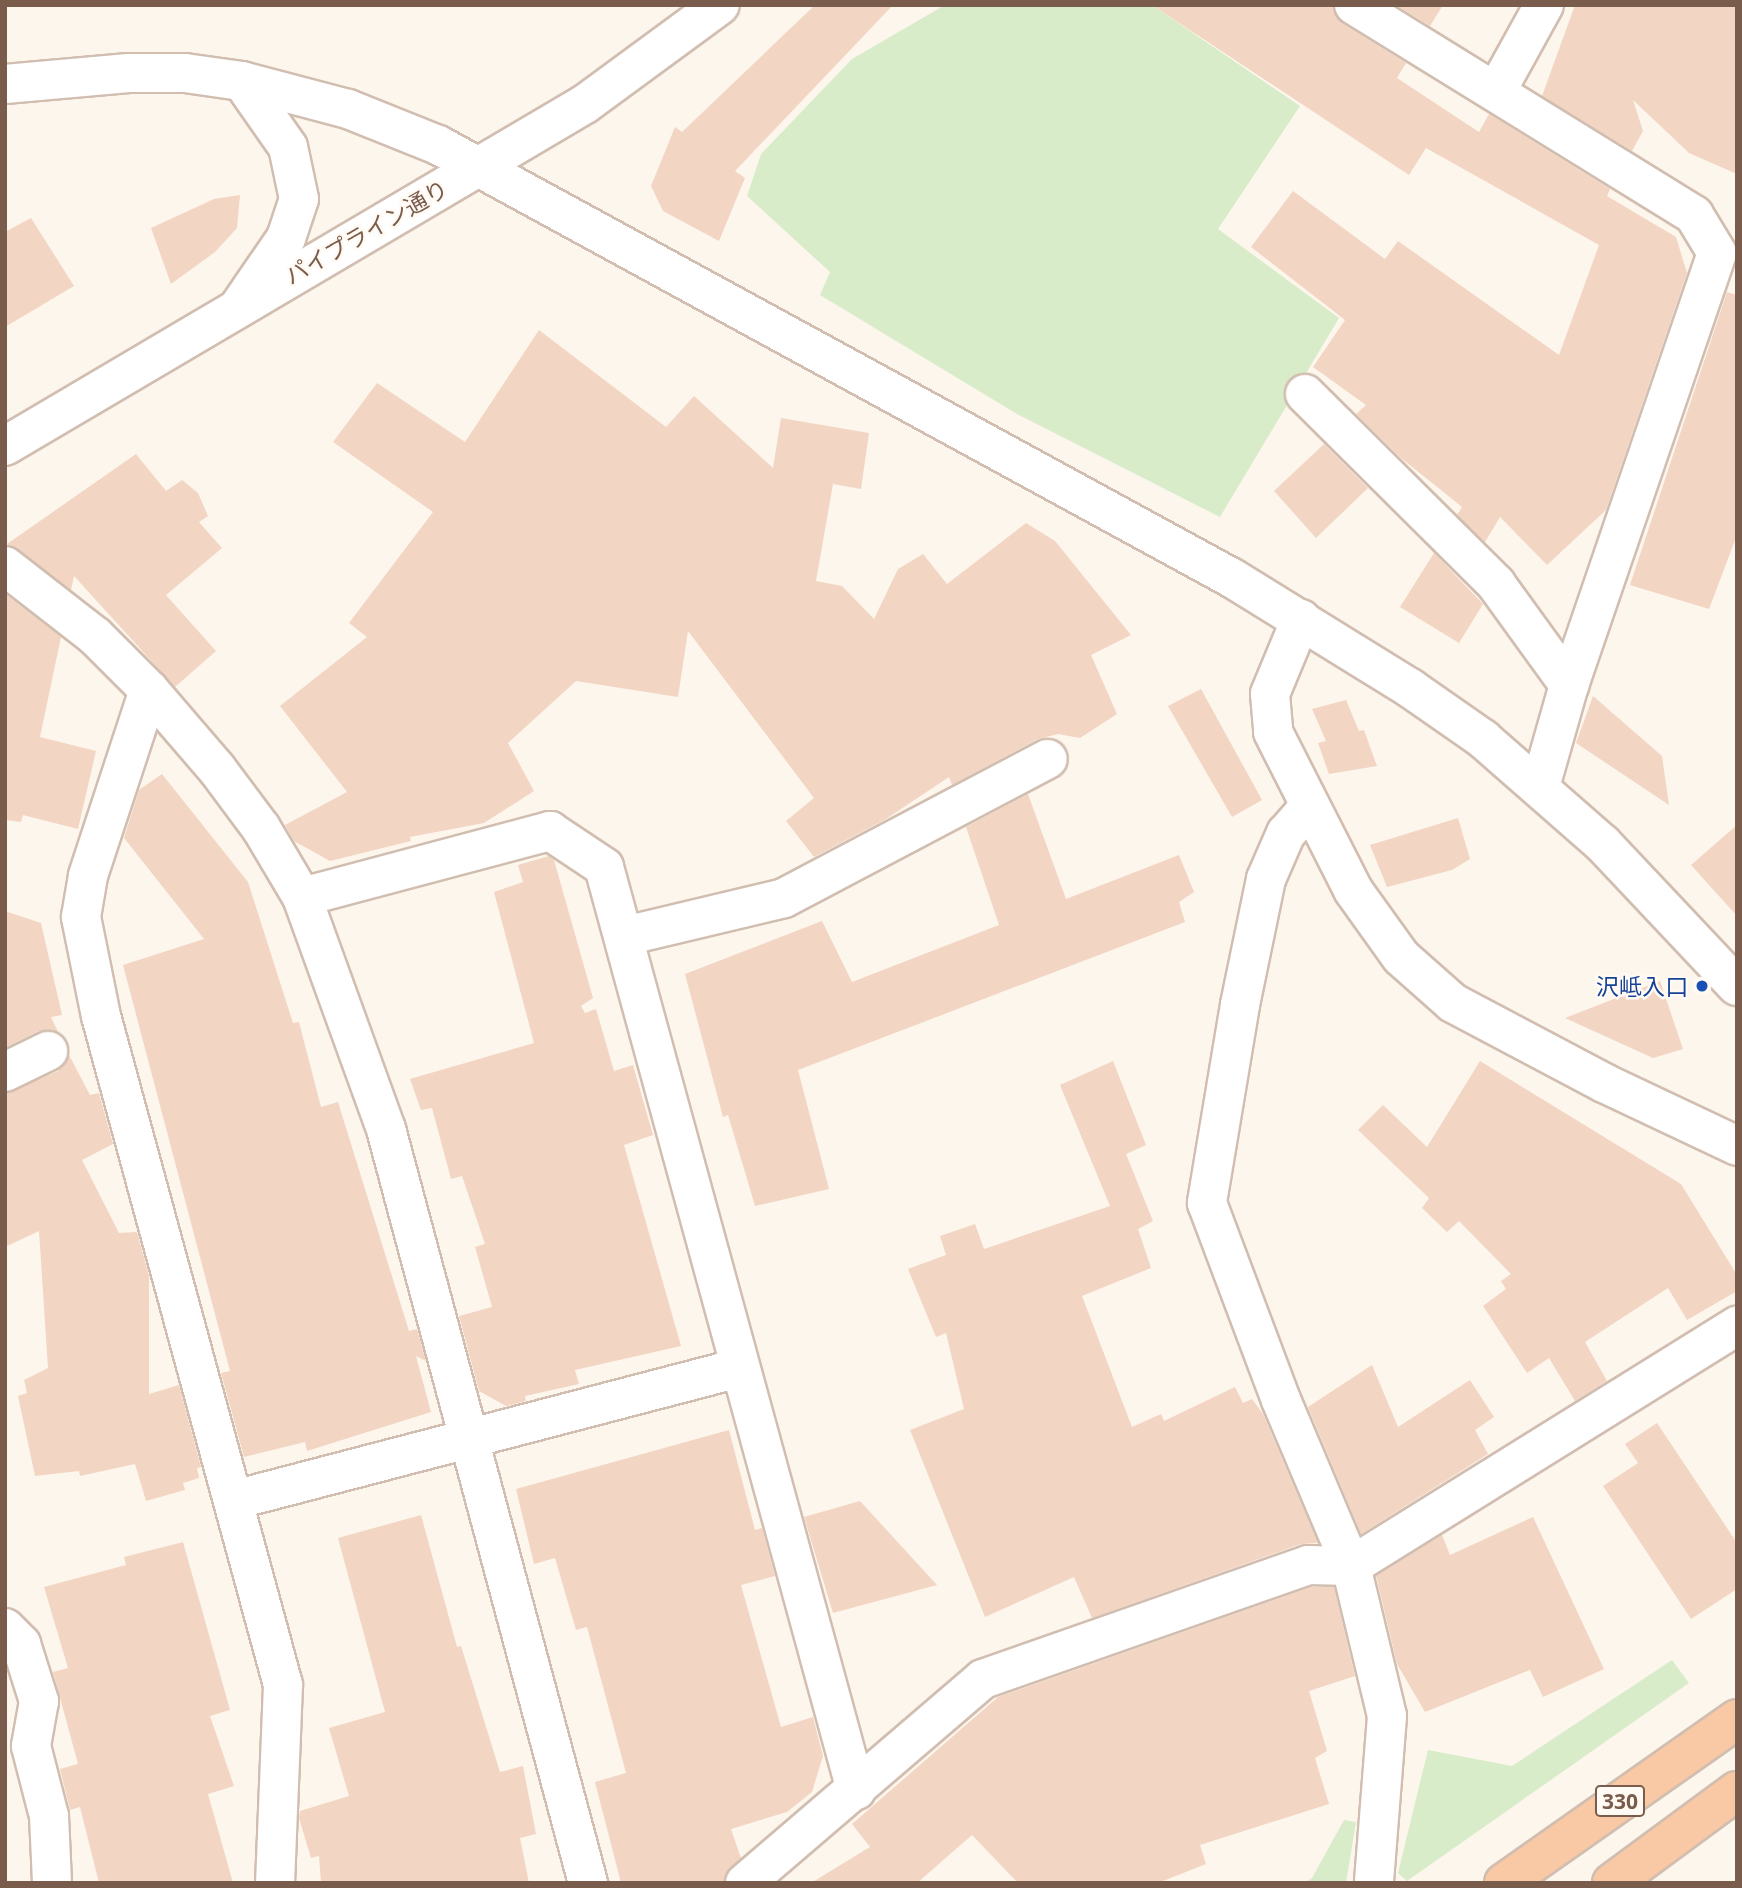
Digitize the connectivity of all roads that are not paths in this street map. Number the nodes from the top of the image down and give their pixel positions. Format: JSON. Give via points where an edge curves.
{"nodes":[{"id":1,"x":720,"y":5,"type":"edge"},
{"id":2,"x":1354,"y":5,"type":"edge"},
{"id":3,"x":1544,"y":5,"type":"edge"},
{"id":4,"x":242,"y":82,"type":"junction"},
{"id":5,"x":5,"y":84,"type":"edge"},
{"id":6,"x":1497,"y":90,"type":"junction"},
{"id":7,"x":479,"y":167,"type":"junction"},
{"id":8,"x":240,"y":305,"type":"junction"},
{"id":9,"x":1305,"y":394,"type":"dead end"},
{"id":10,"x":5,"y":446,"type":"edge"},
{"id":11,"x":5,"y":566,"type":"edge"},
{"id":12,"x":1301,"y":619,"type":"junction"},
{"id":13,"x":1569,"y":685,"type":"junction"},
{"id":14,"x":149,"y":690,"type":"junction"},
{"id":15,"x":1048,"y":759,"type":"dead end"},
{"id":16,"x":1540,"y":787,"type":"junction"},
{"id":17,"x":1309,"y":807,"type":"junction"},
{"id":18,"x":302,"y":897,"type":"junction"},
{"id":19,"x":625,"y":936,"type":"junction"},
{"id":20,"x":1737,"y":986,"type":"edge"},
{"id":21,"x":48,"y":1051,"type":"dead end"},
{"id":22,"x":5,"y":1072,"type":"edge"},
{"id":23,"x":1737,"y":1146,"type":"edge"},
{"id":24,"x":1737,"y":1326,"type":"edge"},
{"id":25,"x":739,"y":1368,"type":"junction"},
{"id":26,"x":467,"y":1440,"type":"junction"},
{"id":27,"x":233,"y":1500,"type":"junction"},
{"id":28,"x":1351,"y":1566,"type":"junction"},
{"id":29,"x":5,"y":1628,"type":"edge"},
{"id":30,"x":1737,"y":1719,"type":"edge"},
{"id":31,"x":18,"y":1748,"type":"edge"},
{"id":32,"x":856,"y":1790,"type":"junction"},
{"id":33,"x":1737,"y":1791,"type":"edge"},
{"id":34,"x":52,"y":1883,"type":"edge"},
{"id":35,"x":275,"y":1883,"type":"edge"},
{"id":36,"x":589,"y":1883,"type":"edge"},
{"id":37,"x":745,"y":1883,"type":"edge"},
{"id":38,"x":1374,"y":1883,"type":"edge"},
{"id":39,"x":1504,"y":1883,"type":"edge"},
{"id":40,"x":1612,"y":1883,"type":"edge"}],
"edges":[{"from":1,"to":7,"type":"street","name":"パイプライン通り","via":[[585,104]]},
{"from":2,"to":6,"type":"street"},
{"from":3,"to":6,"type":"street"},
{"from":4,"to":5,"type":"street","via":[[185,73],[129,73]]},
{"from":4,"to":7,"type":"street","via":[[390,123]]},
{"from":4,"to":8,"type":"street","via":[[288,148],[299,199],[286,238]]},
{"from":6,"to":13,"type":"street","via":[[1694,215],[1717,253]]},
{"from":7,"to":8,"type":"street","name":"パイプライン通り"},
{"from":7,"to":12,"type":"street"},
{"from":8,"to":10,"type":"street","name":"パイプライン通り"},
{"from":9,"to":13,"type":"street","via":[[1496,584]]},
{"from":11,"to":14,"type":"street","via":[[94,635]]},
{"from":12,"to":16,"type":"street","via":[[1462,724]]},
{"from":12,"to":17,"type":"street","via":[[1270,694],[1273,732]]},
{"from":13,"to":16,"type":"street"},
{"from":14,"to":18,"type":"street","via":[[261,828]]},
{"from":14,"to":27,"type":"street","via":[[88,876],[81,917],[101,1016]]},
{"from":15,"to":19,"type":"street","via":[[784,898]]},
{"from":16,"to":20,"type":"street","via":[[1639,881]]},
{"from":17,"to":23,"type":"street","via":[[1353,890],[1401,957],[1452,1003]]},
{"from":17,"to":28,"type":"street","via":[[1286,833],[1266,879],[1208,1203],[1281,1400]]},
{"from":18,"to":19,"type":"street","via":[[550,831],[604,867]]},
{"from":18,"to":26,"type":"street","via":[[386,1129]]},
{"from":19,"to":25,"type":"street"},
{"from":21,"to":22,"type":"street"},
{"from":24,"to":28,"type":"street"},
{"from":25,"to":26,"type":"street"},
{"from":25,"to":32,"type":"street"},
{"from":26,"to":27,"type":"street"},
{"from":26,"to":36,"type":"street"},
{"from":27,"to":35,"type":"street","via":[[283,1685]]},
{"from":28,"to":32,"type":"street","via":[[1307,1565],[983,1679]]},
{"from":28,"to":38,"type":"street","via":[[1387,1716]]},
{"from":29,"to":31,"type":"street","via":[[21,1644],[38,1702]]},
{"from":30,"to":39,"type":"highway","number":"330"},
{"from":31,"to":34,"type":"street","via":[[48,1816]]},
{"from":32,"to":37,"type":"street"},
{"from":33,"to":40,"type":"highway","number":"330"}]}
